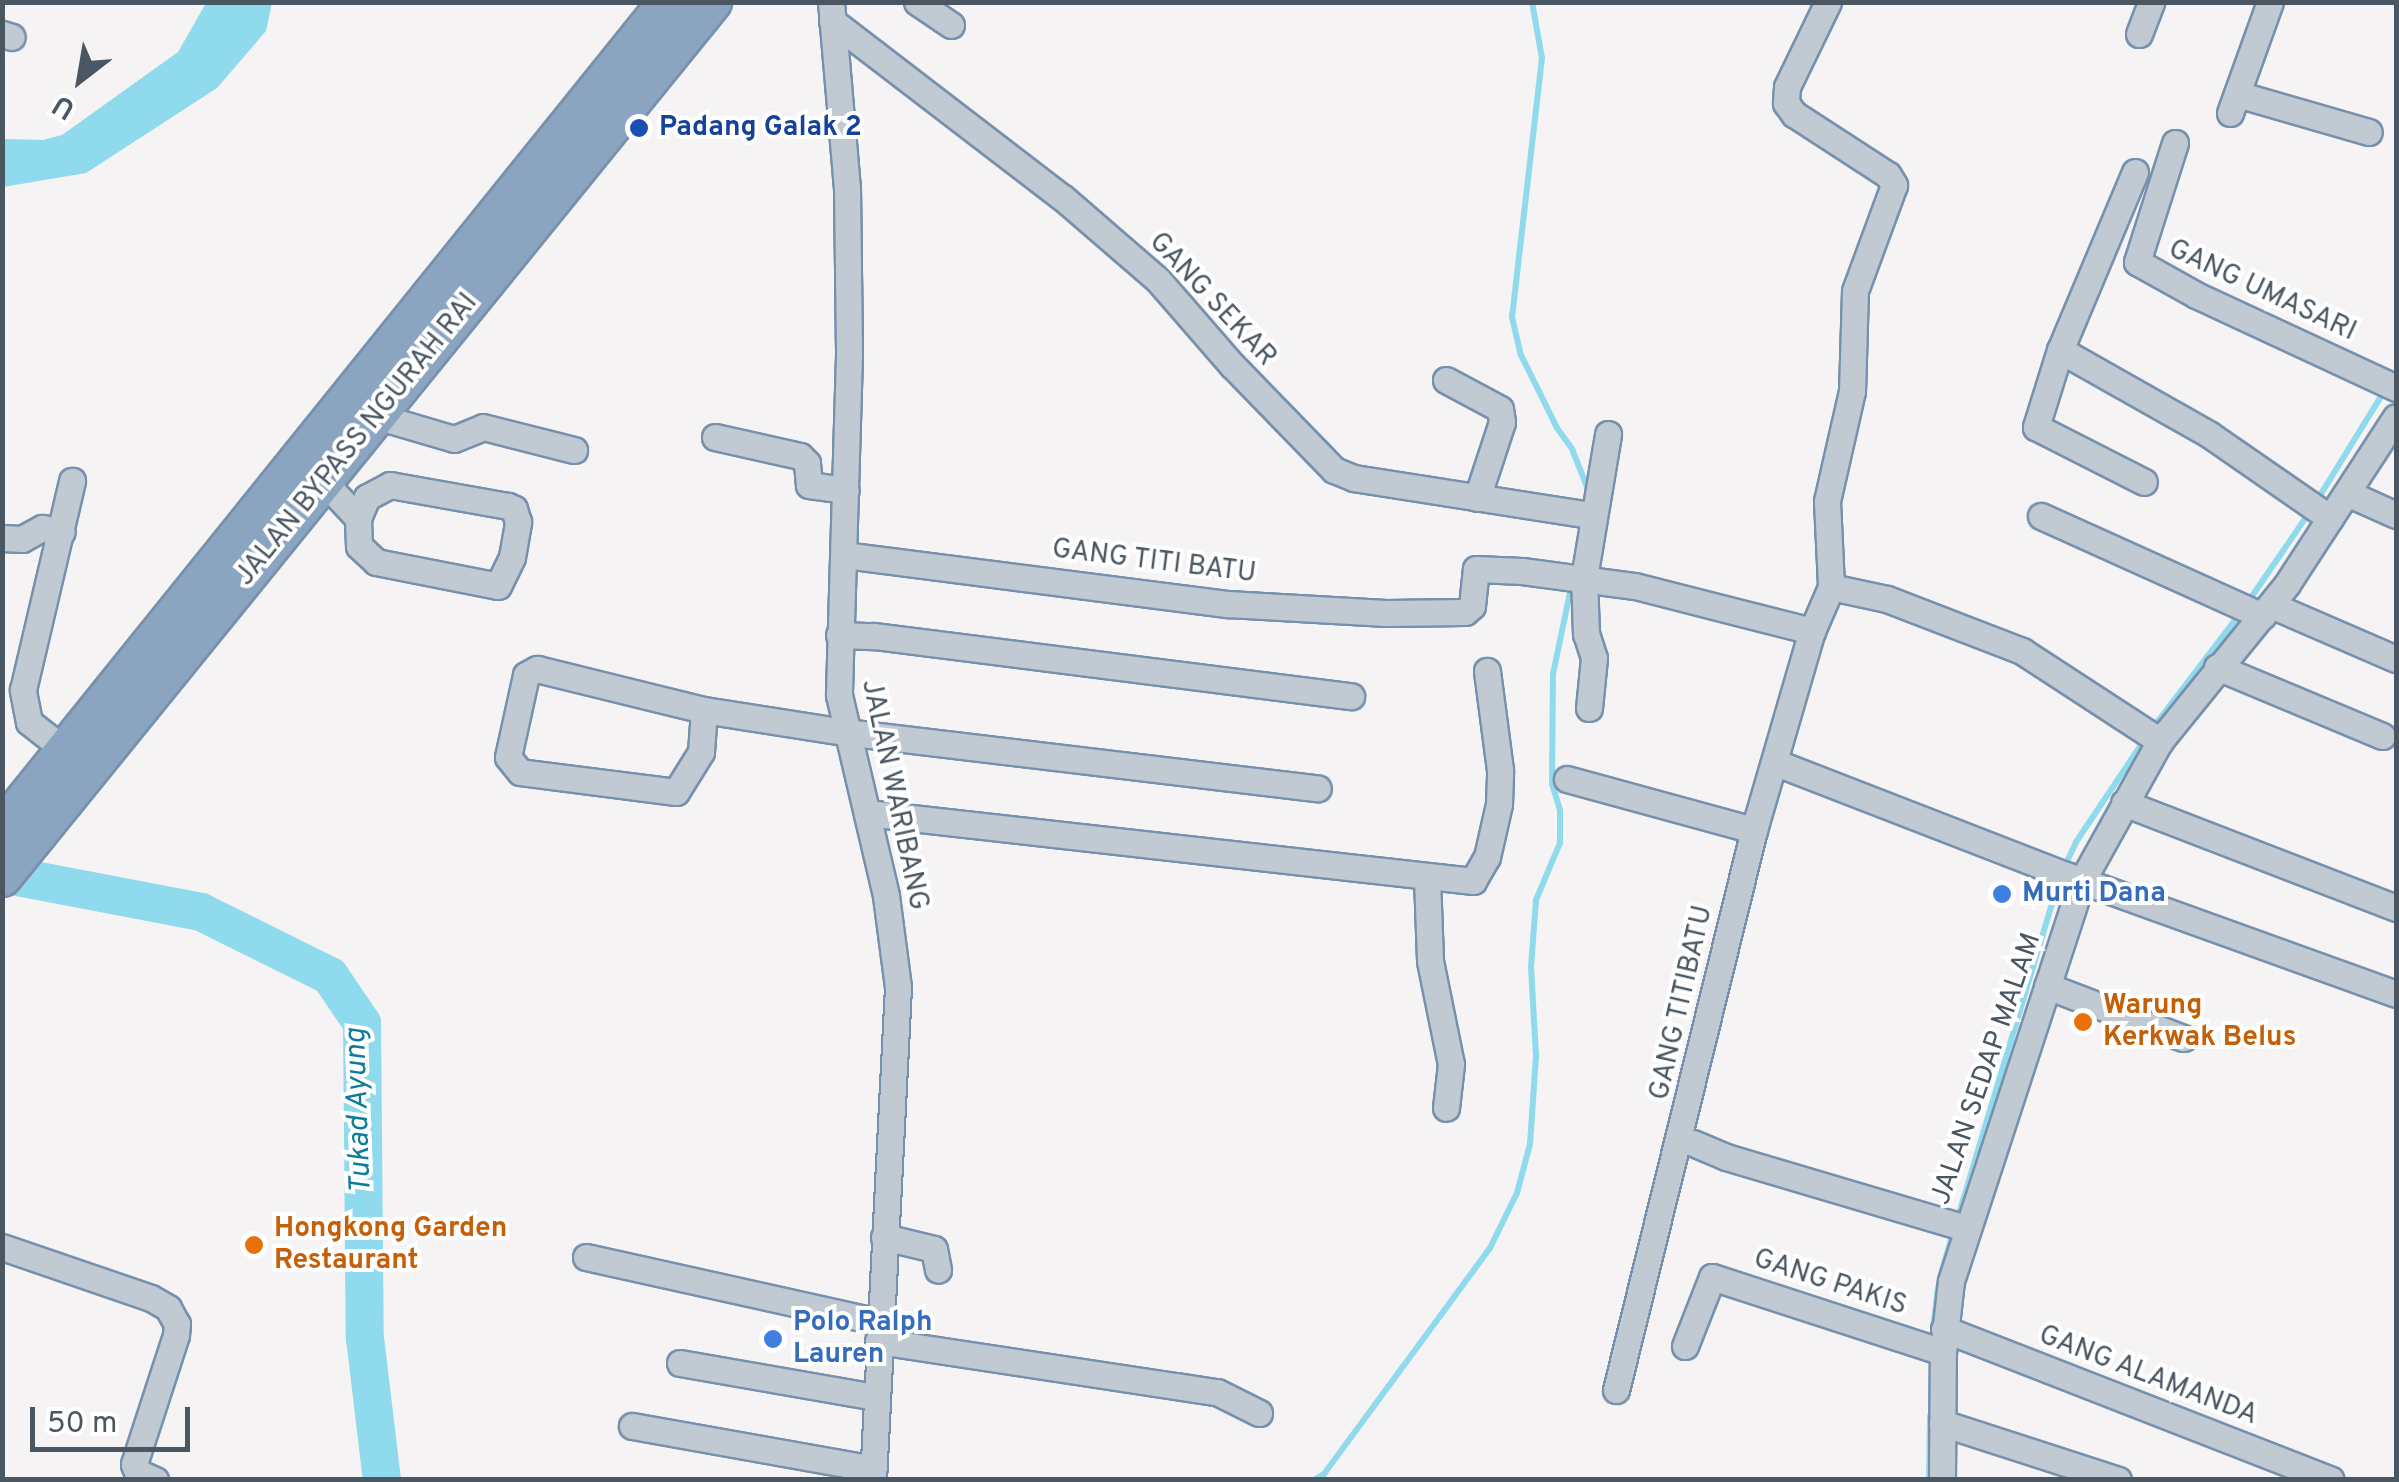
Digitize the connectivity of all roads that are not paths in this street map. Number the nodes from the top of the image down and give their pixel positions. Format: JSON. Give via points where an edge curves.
{"nodes":[{"id":1,"x":668,"y":2,"type":"edge"},
{"id":2,"x":712,"y":2,"type":"edge"},
{"id":3,"x":1828,"y":2,"type":"edge"},
{"id":4,"x":2151,"y":2,"type":"edge"},
{"id":5,"x":2270,"y":2,"type":"edge"},
{"id":6,"x":925,"y":5,"type":"edge"},
{"id":7,"x":832,"y":12,"type":"edge"},
{"id":8,"x":951,"y":24,"type":"dead end"},
{"id":9,"x":2139,"y":34,"type":"dead end"},
{"id":10,"x":2368,"y":132,"type":"dead end"},
{"id":11,"x":2175,"y":144,"type":"dead end"},
{"id":12,"x":2134,"y":172,"type":"dead end"},
{"id":13,"x":2060,"y":350,"type":"junction"},
{"id":14,"x":1446,"y":380,"type":"dead end"},
{"id":15,"x":2389,"y":385,"type":"edge"},
{"id":16,"x":376,"y":416,"type":"junction"},
{"id":17,"x":2396,"y":416,"type":"edge"},
{"id":18,"x":1608,"y":434,"type":"dead end"},
{"id":19,"x":715,"y":438,"type":"dead end"},
{"id":20,"x":574,"y":450,"type":"dead end"},
{"id":21,"x":2387,"y":450,"type":"edge"},
{"id":22,"x":72,"y":482,"type":"dead end"},
{"id":23,"x":324,"y":482,"type":"junction"},
{"id":24,"x":2144,"y":482,"type":"dead end"},
{"id":25,"x":846,"y":490,"type":"junction"},
{"id":26,"x":2347,"y":493,"type":"junction"},
{"id":27,"x":1477,"y":498,"type":"junction"},
{"id":28,"x":2317,"y":509,"type":"junction"},
{"id":29,"x":1586,"y":515,"type":"junction"},
{"id":30,"x":2396,"y":515,"type":"edge"},
{"id":31,"x":2041,"y":516,"type":"dead end"},
{"id":32,"x":358,"y":518,"type":"junction"},
{"id":33,"x":62,"y":532,"type":"junction"},
{"id":34,"x":2,"y":538,"type":"edge"},
{"id":35,"x":844,"y":555,"type":"junction"},
{"id":36,"x":1576,"y":578,"type":"junction"},
{"id":37,"x":1831,"y":588,"type":"junction"},
{"id":38,"x":2256,"y":609,"type":"junction"},
{"id":39,"x":1812,"y":632,"type":"junction"},
{"id":40,"x":839,"y":636,"type":"junction"},
{"id":41,"x":2396,"y":659,"type":"edge"},
{"id":42,"x":2216,"y":667,"type":"junction"},
{"id":43,"x":1487,"y":671,"type":"dead end"},
{"id":44,"x":13,"y":685,"type":"edge"},
{"id":45,"x":1351,"y":696,"type":"dead end"},
{"id":46,"x":1588,"y":708,"type":"dead end"},
{"id":47,"x":704,"y":710,"type":"junction"},
{"id":48,"x":845,"y":732,"type":"junction"},
{"id":49,"x":2151,"y":735,"type":"junction"},
{"id":50,"x":2382,"y":736,"type":"dead end"},
{"id":51,"x":66,"y":751,"type":"junction"},
{"id":52,"x":1787,"y":767,"type":"dead end"},
{"id":53,"x":1566,"y":779,"type":"dead end"},
{"id":54,"x":1318,"y":788,"type":"dead end"},
{"id":55,"x":48,"y":796,"type":"junction"},
{"id":56,"x":2124,"y":803,"type":"junction"},
{"id":57,"x":867,"y":813,"type":"junction"},
{"id":58,"x":2,"y":829,"type":"edge"},
{"id":59,"x":1754,"y":830,"type":"junction"},
{"id":60,"x":2067,"y":875,"type":"junction"},
{"id":61,"x":2,"y":877,"type":"edge"},
{"id":62,"x":1427,"y":878,"type":"junction"},
{"id":63,"x":2396,"y":908,"type":"edge"},
{"id":64,"x":2047,"y":986,"type":"junction"},
{"id":65,"x":2396,"y":994,"type":"edge"},
{"id":66,"x":2183,"y":1038,"type":"dead end"},
{"id":67,"x":1446,"y":1108,"type":"dead end"},
{"id":68,"x":1693,"y":1143,"type":"dead end"},
{"id":69,"x":1959,"y":1226,"type":"junction"},
{"id":70,"x":884,"y":1237,"type":"junction"},
{"id":71,"x":2,"y":1246,"type":"edge"},
{"id":72,"x":586,"y":1256,"type":"dead end"},
{"id":73,"x":938,"y":1270,"type":"dead end"},
{"id":74,"x":879,"y":1332,"type":"junction"},
{"id":75,"x":1938,"y":1345,"type":"junction"},
{"id":76,"x":1684,"y":1346,"type":"dead end"},
{"id":77,"x":680,"y":1363,"type":"dead end"},
{"id":78,"x":1616,"y":1390,"type":"dead end"},
{"id":79,"x":875,"y":1397,"type":"junction"},
{"id":80,"x":1259,"y":1413,"type":"dead end"},
{"id":81,"x":1942,"y":1423,"type":"junction"},
{"id":82,"x":632,"y":1426,"type":"dead end"},
{"id":83,"x":873,"y":1474,"type":"edge"},
{"id":84,"x":155,"y":1480,"type":"edge"},
{"id":85,"x":1942,"y":1480,"type":"edge"},
{"id":86,"x":2118,"y":1480,"type":"edge"},
{"id":87,"x":2330,"y":1480,"type":"edge"}],
"edges":[{"from":1,"to":51,"type":"highway","name":"JALAN BYPASS NGURAH RAI"},
{"from":2,"to":16,"type":"highway","name":"JALAN BYPASS NGURAH RAI"},
{"from":3,"to":37,"type":"street","via":[[1787,88],[1786,104],[1894,185],[1856,291],[1852,391],[1828,500]]},
{"from":4,"to":9,"type":"street"},
{"from":5,"to":10,"type":"street","via":[[2233,104]]},
{"from":6,"to":8,"type":"street"},
{"from":7,"to":25,"type":"street","name":"JALAN WARIBANG","via":[[847,187]]},
{"from":7,"to":27,"type":"street","name":"GANG SEKAR","via":[[1158,280],[1334,470]]},
{"from":11,"to":15,"type":"street","name":"GANG UMASARI","via":[[2136,260],[2142,267]]},
{"from":12,"to":13,"type":"street"},
{"from":13,"to":24,"type":"street","via":[[2036,427]]},
{"from":13,"to":28,"type":"street","via":[[2210,436]]},
{"from":14,"to":27,"type":"street","via":[[1500,409],[1502,422]]},
{"from":16,"to":20,"type":"street","via":[[454,439],[483,427]]},
{"from":16,"to":23,"type":"highway","name":"JALAN BYPASS NGURAH RAI"},
{"from":17,"to":21,"type":"street","name":"JALAN SEDAP MALAM"},
{"from":18,"to":29,"type":"street"},
{"from":19,"to":25,"type":"street","via":[[800,456],[809,485]]},
{"from":21,"to":26,"type":"street","name":"JALAN SEDAP MALAM"},
{"from":22,"to":33,"type":"street"},
{"from":23,"to":32,"type":"street"},
{"from":23,"to":55,"type":"highway","name":"JALAN BYPASS NGURAH RAI"},
{"from":25,"to":35,"type":"street","name":"JALAN WARIBANG"},
{"from":26,"to":28,"type":"street","name":"JALAN SEDAP MALAM"},
{"from":26,"to":30,"type":"street"},
{"from":27,"to":29,"type":"street","name":"GANG SEKAR"},
{"from":28,"to":38,"type":"street","name":"JALAN SEDAP MALAM"},
{"from":29,"to":36,"type":"street"},
{"from":31,"to":38,"type":"street"},
{"from":32,"to":32,"type":"street","via":[[367,497],[390,485],[508,506],[518,522],[498,586],[376,562],[359,546]]},
{"from":33,"to":34,"type":"street","via":[[42,528],[14,541]]},
{"from":33,"to":44,"type":"street"},
{"from":35,"to":36,"type":"street","name":"GANG TITI BATU","via":[[1228,604],[1459,613],[1472,606],[1477,568]]},
{"from":35,"to":40,"type":"street","name":"JALAN WARIBANG"},
{"from":36,"to":39,"type":"street","via":[[1651,590]]},
{"from":36,"to":46,"type":"street","via":[[1594,658]]},
{"from":37,"to":39,"type":"street","name":"GANG TITIBATU"},
{"from":37,"to":49,"type":"street","via":[[1887,599],[2022,651]]},
{"from":38,"to":41,"type":"street"},
{"from":38,"to":42,"type":"street","name":"JALAN SEDAP MALAM"},
{"from":39,"to":59,"type":"street","name":"GANG TITIBATU"},
{"from":40,"to":45,"type":"street"},
{"from":40,"to":48,"type":"street","name":"JALAN WARIBANG"},
{"from":42,"to":49,"type":"street","name":"JALAN SEDAP MALAM"},
{"from":42,"to":50,"type":"street"},
{"from":43,"to":62,"type":"street","via":[[1500,770],[1498,826],[1476,879]]},
{"from":44,"to":51,"type":"street","via":[[29,722]]},
{"from":47,"to":47,"type":"street","via":[[701,752],[676,792],[520,772],[508,757],[530,670]]},
{"from":47,"to":48,"type":"street"},
{"from":48,"to":54,"type":"street"},
{"from":48,"to":57,"type":"street","name":"JALAN WARIBANG"},
{"from":49,"to":56,"type":"street","name":"JALAN SEDAP MALAM"},
{"from":51,"to":55,"type":"highway","name":"JALAN BYPASS NGURAH RAI"},
{"from":52,"to":60,"type":"street"},
{"from":53,"to":59,"type":"street"},
{"from":55,"to":58,"type":"highway","name":"JALAN BYPASS NGURAH RAI"},
{"from":55,"to":61,"type":"highway","name":"JALAN BYPASS NGURAH RAI"},
{"from":56,"to":60,"type":"street","name":"JALAN SEDAP MALAM"},
{"from":56,"to":63,"type":"street"},
{"from":57,"to":62,"type":"street"},
{"from":57,"to":70,"type":"street","name":"JALAN WARIBANG","via":[[898,987]]},
{"from":59,"to":78,"type":"street","name":"GANG TITIBATU"},
{"from":60,"to":64,"type":"street","name":"JALAN SEDAP MALAM"},
{"from":60,"to":65,"type":"street"},
{"from":62,"to":67,"type":"street","via":[[1430,961],[1451,1064]]},
{"from":64,"to":66,"type":"street"},
{"from":64,"to":69,"type":"street","name":"JALAN SEDAP MALAM"},
{"from":68,"to":69,"type":"street"},
{"from":69,"to":75,"type":"street","name":"JALAN SEDAP MALAM"},
{"from":70,"to":73,"type":"street","via":[[934,1249]]},
{"from":70,"to":74,"type":"street","name":"JALAN WARIBANG"},
{"from":71,"to":84,"type":"street","via":[[168,1308],[176,1335],[134,1464]]},
{"from":72,"to":74,"type":"street"},
{"from":74,"to":79,"type":"street","name":"JALAN WARIBANG"},
{"from":74,"to":80,"type":"street","via":[[1217,1392]]},
{"from":75,"to":76,"type":"street","name":"GANG PAKIS","via":[[1712,1277]]},
{"from":75,"to":81,"type":"street","name":"JALAN SEDAP MALAM"},
{"from":75,"to":87,"type":"street","name":"GANG ALAMANDA"},
{"from":77,"to":79,"type":"street"},
{"from":79,"to":83,"type":"street","name":"JALAN WARIBANG"},
{"from":81,"to":85,"type":"street","name":"JALAN SEDAP MALAM"},
{"from":81,"to":86,"type":"street"},
{"from":82,"to":83,"type":"street"}]}
